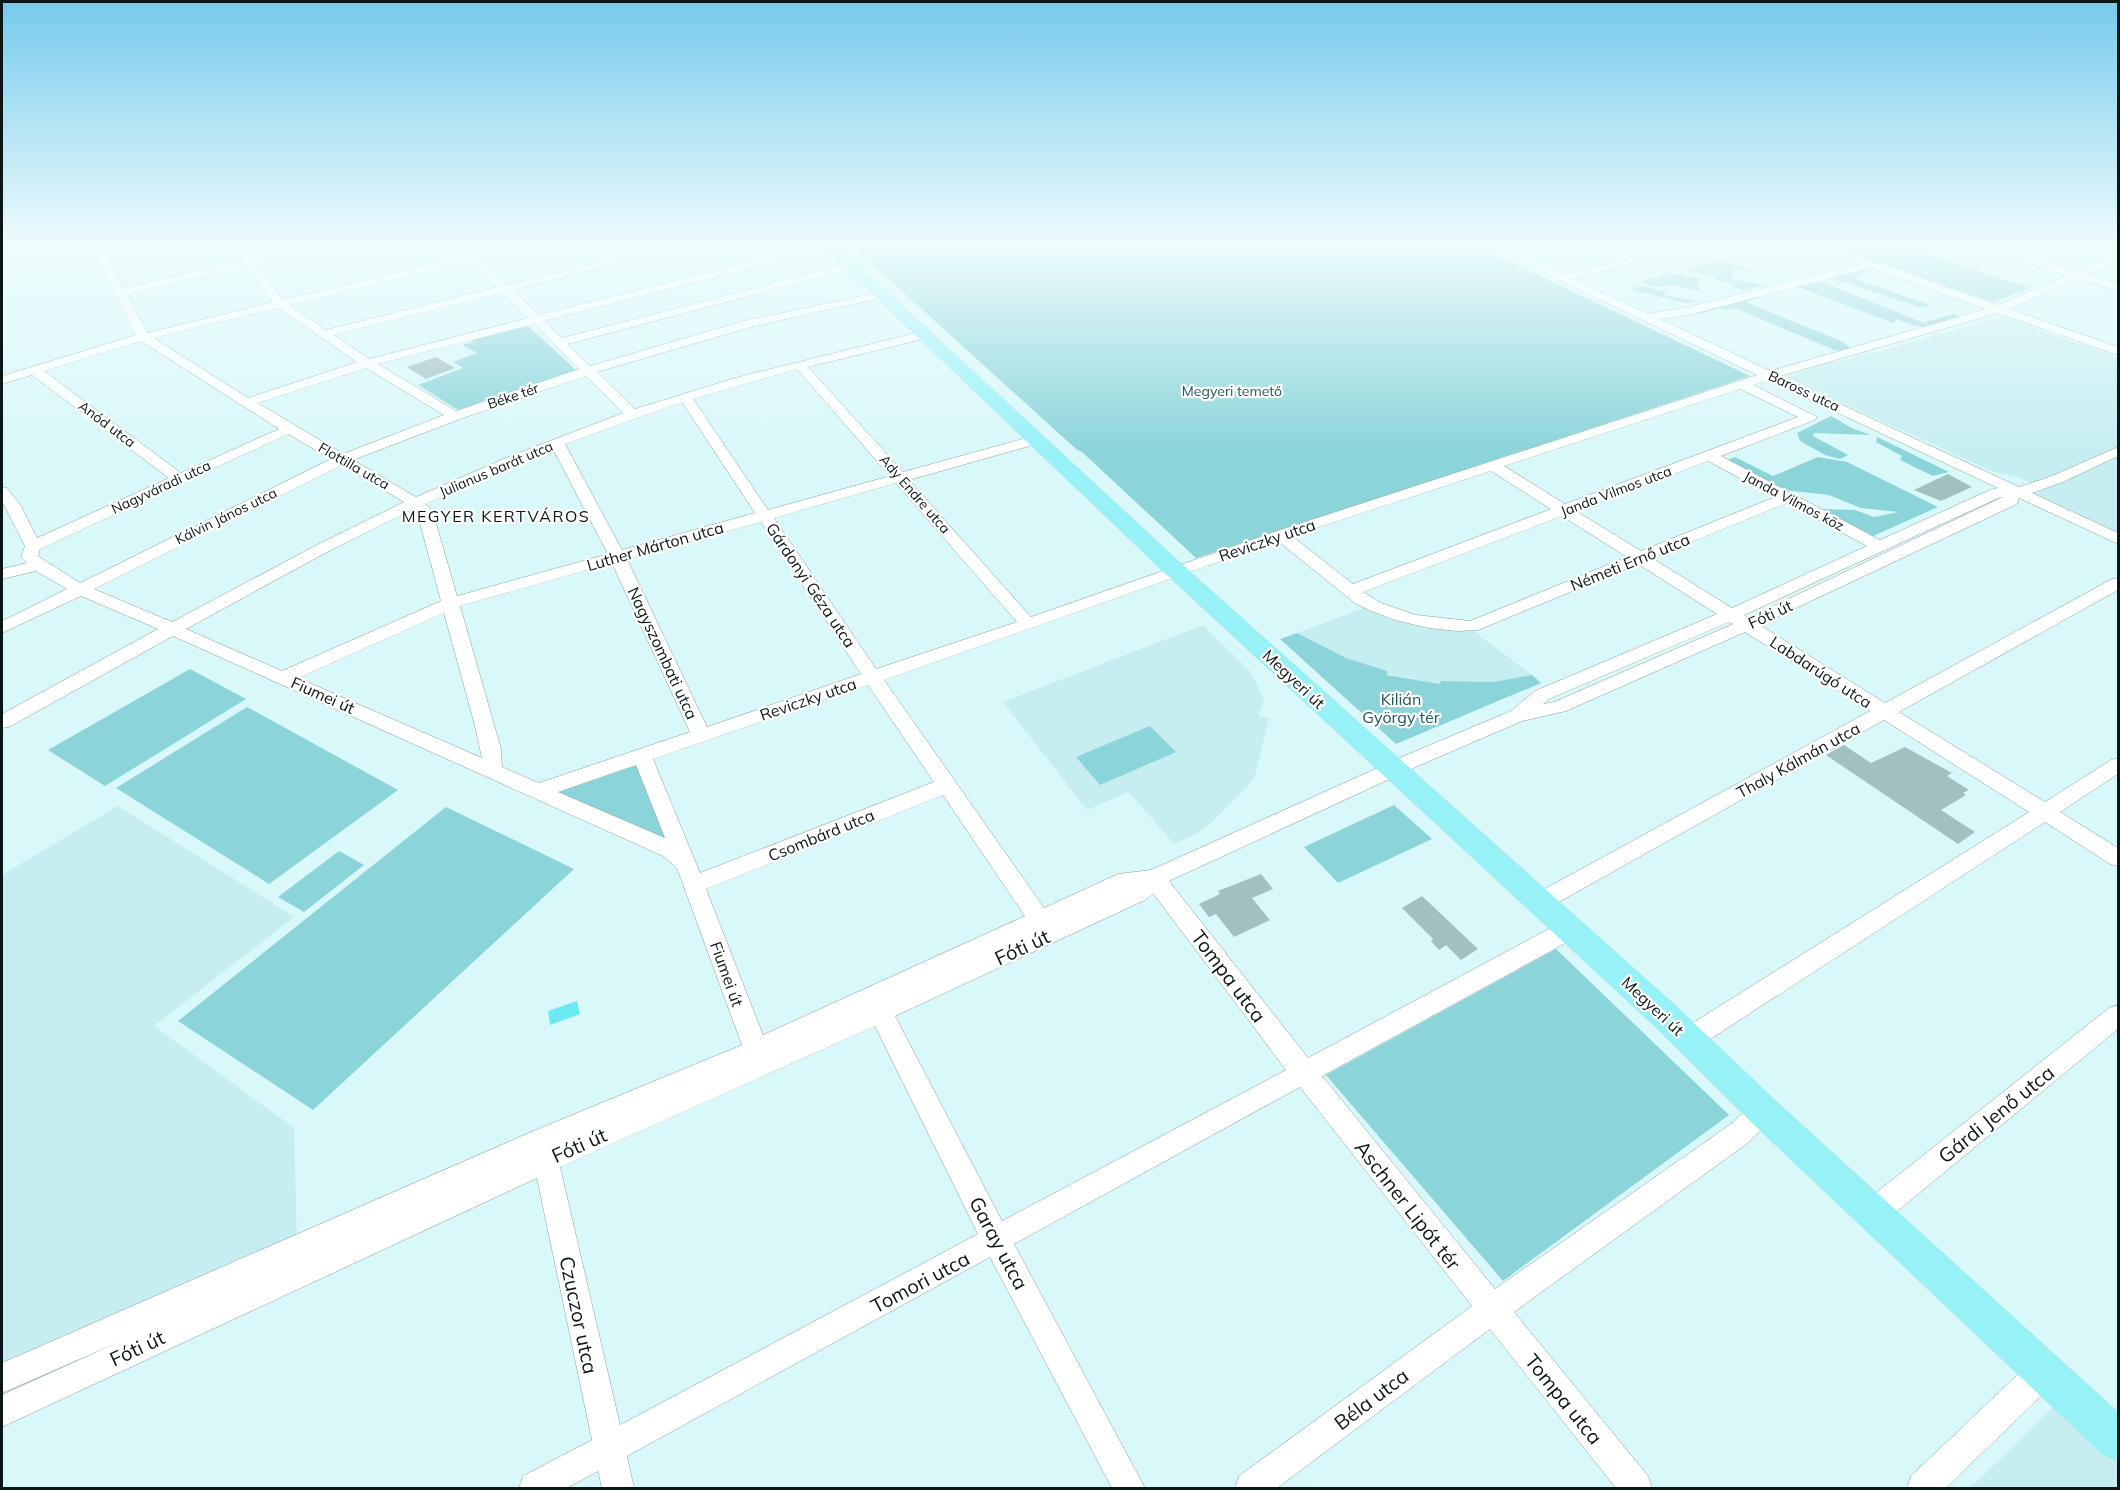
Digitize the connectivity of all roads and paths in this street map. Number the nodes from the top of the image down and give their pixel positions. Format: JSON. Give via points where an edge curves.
{"nodes":[{"id":1,"x":131,"y":314,"type":"edge"},
{"id":2,"x":240,"y":314,"type":"edge"},
{"id":3,"x":294,"y":314,"type":"edge"},
{"id":4,"x":404,"y":314,"type":"edge"},
{"id":5,"x":529,"y":314,"type":"edge"},
{"id":6,"x":560,"y":314,"type":"edge"},
{"id":7,"x":670,"y":314,"type":"edge"},
{"id":8,"x":796,"y":314,"type":"edge"},
{"id":9,"x":901,"y":314,"type":"edge"},
{"id":10,"x":1637,"y":314,"type":"edge"},
{"id":11,"x":1673,"y":314,"type":"edge"},
{"id":12,"x":1982,"y":314,"type":"edge"},
{"id":13,"x":2016,"y":314,"type":"edge"},
{"id":14,"x":1647,"y":318,"type":"junction"},
{"id":15,"x":535,"y":320,"type":"junction"},
{"id":16,"x":324,"y":334,"type":"junction"},
{"id":17,"x":924,"y":335,"type":"junction"},
{"id":18,"x":143,"y":337,"type":"junction"},
{"id":19,"x":2118,"y":341,"type":"edge"},
{"id":20,"x":558,"y":343,"type":"junction"},
{"id":21,"x":2106,"y":346,"type":"junction"},
{"id":22,"x":2118,"y":351,"type":"edge"},
{"id":23,"x":367,"y":363,"type":"junction"},
{"id":24,"x":801,"y":365,"type":"junction"},
{"id":25,"x":34,"y":370,"type":"junction"},
{"id":26,"x":587,"y":371,"type":"junction"},
{"id":27,"x":1769,"y":375,"type":"junction"},
{"id":28,"x":2,"y":380,"type":"edge"},
{"id":29,"x":1741,"y":384,"type":"junction"},
{"id":30,"x":685,"y":397,"type":"junction"},
{"id":31,"x":245,"y":402,"type":"junction"},
{"id":32,"x":632,"y":414,"type":"junction"},
{"id":33,"x":455,"y":416,"type":"junction"},
{"id":34,"x":289,"y":429,"type":"junction"},
{"id":35,"x":1035,"y":440,"type":"junction"},
{"id":36,"x":557,"y":443,"type":"junction"},
{"id":37,"x":2118,"y":450,"type":"edge"},
{"id":38,"x":1710,"y":456,"type":"junction"},
{"id":39,"x":343,"y":459,"type":"junction"},
{"id":40,"x":1493,"y":466,"type":"junction"},
{"id":41,"x":901,"y":477,"type":"junction"},
{"id":42,"x":180,"y":479,"type":"junction"},
{"id":43,"x":2,"y":491,"type":"edge"},
{"id":44,"x":2013,"y":494,"type":"junction"},
{"id":45,"x":1788,"y":497,"type":"junction"},
{"id":46,"x":415,"y":503,"type":"junction"},
{"id":47,"x":1564,"y":511,"type":"junction"},
{"id":48,"x":764,"y":515,"type":"junction"},
{"id":49,"x":1280,"y":535,"type":"junction"},
{"id":50,"x":2118,"y":539,"type":"edge"},
{"id":51,"x":33,"y":546,"type":"junction"},
{"id":52,"x":1879,"y":546,"type":"junction"},
{"id":53,"x":617,"y":556,"type":"junction"},
{"id":54,"x":1639,"y":558,"type":"junction"},
{"id":55,"x":39,"y":565,"type":"junction"},
{"id":56,"x":1176,"y":571,"type":"junction"},
{"id":57,"x":2,"y":574,"type":"edge"},
{"id":58,"x":2118,"y":583,"type":"edge"},
{"id":59,"x":82,"y":588,"type":"junction"},
{"id":60,"x":1350,"y":591,"type":"junction"},
{"id":61,"x":452,"y":603,"type":"junction"},
{"id":62,"x":1730,"y":615,"type":"junction"},
{"id":63,"x":1028,"y":624,"type":"junction"},
{"id":64,"x":1746,"y":625,"type":"junction"},
{"id":65,"x":2,"y":628,"type":"edge"},
{"id":66,"x":174,"y":630,"type":"junction"},
{"id":67,"x":284,"y":677,"type":"junction"},
{"id":68,"x":873,"y":678,"type":"junction"},
{"id":69,"x":1883,"y":712,"type":"junction"},
{"id":70,"x":1517,"y":716,"type":"junction"},
{"id":71,"x":2,"y":723,"type":"edge"},
{"id":72,"x":701,"y":735,"type":"junction"},
{"id":73,"x":642,"y":755,"type":"junction"},
{"id":74,"x":2118,"y":765,"type":"edge"},
{"id":75,"x":1393,"y":769,"type":"junction"},
{"id":76,"x":492,"y":771,"type":"junction"},
{"id":77,"x":947,"y":785,"type":"junction"},
{"id":78,"x":538,"y":791,"type":"junction"},
{"id":79,"x":2045,"y":813,"type":"junction"},
{"id":80,"x":2118,"y":858,"type":"edge"},
{"id":81,"x":690,"y":875,"type":"junction"},
{"id":82,"x":1154,"y":878,"type":"junction"},
{"id":83,"x":1540,"y":902,"type":"junction"},
{"id":84,"x":1040,"y":920,"type":"junction"},
{"id":85,"x":1570,"y":929,"type":"junction"},
{"id":86,"x":876,"y":1004,"type":"junction"},
{"id":87,"x":2118,"y":1015,"type":"edge"},
{"id":88,"x":1689,"y":1039,"type":"junction"},
{"id":89,"x":756,"y":1050,"type":"junction"},
{"id":90,"x":1304,"y":1073,"type":"junction"},
{"id":91,"x":1762,"y":1111,"type":"junction"},
{"id":92,"x":543,"y":1150,"type":"junction"},
{"id":93,"x":1873,"y":1213,"type":"junction"},
{"id":94,"x":997,"y":1241,"type":"junction"},
{"id":95,"x":1491,"y":1310,"type":"junction"},
{"id":96,"x":2045,"y":1370,"type":"junction"},
{"id":97,"x":2,"y":1378,"type":"edge"},
{"id":98,"x":2,"y":1411,"type":"edge"},
{"id":99,"x":2118,"y":1440,"type":"edge"},
{"id":100,"x":608,"y":1449,"type":"junction"},
{"id":101,"x":535,"y":1488,"type":"edge"},
{"id":102,"x":618,"y":1488,"type":"edge"},
{"id":103,"x":1129,"y":1488,"type":"edge"},
{"id":104,"x":1251,"y":1488,"type":"edge"},
{"id":105,"x":1636,"y":1488,"type":"edge"},
{"id":106,"x":1923,"y":1488,"type":"edge"}],
"edges":[{"from":1,"to":18,"type":"street"},
{"from":2,"to":18,"type":"street"},
{"from":3,"to":16,"type":"street"},
{"from":4,"to":16,"type":"street"},
{"from":5,"to":15,"type":"street"},
{"from":6,"to":15,"type":"street"},
{"from":7,"to":20,"type":"street"},
{"from":8,"to":26,"type":"street"},
{"from":9,"to":17,"type":"main road","name":"Megyeri út"},
{"from":10,"to":14,"type":"street","name":"Baross utca"},
{"from":11,"to":14,"type":"street"},
{"from":12,"to":27,"type":"street","name":"Reviczky utca"},
{"from":13,"to":21,"type":"street"},
{"from":14,"to":27,"type":"street","name":"Baross utca"},
{"from":15,"to":20,"type":"street"},
{"from":15,"to":23,"type":"street"},
{"from":16,"to":23,"type":"street"},
{"from":17,"to":24,"type":"street","name":"Julianus barát utca"},
{"from":17,"to":35,"type":"main road","name":"Megyeri út"},
{"from":18,"to":25,"type":"street"},
{"from":18,"to":31,"type":"street","name":"Flottilla utca"},
{"from":19,"to":21,"type":"street"},
{"from":20,"to":26,"type":"street"},
{"from":21,"to":22,"type":"street"},
{"from":23,"to":31,"type":"street"},
{"from":23,"to":33,"type":"street"},
{"from":24,"to":30,"type":"street","name":"Julianus barát utca"},
{"from":24,"to":41,"type":"street","name":"Ady Endre utca"},
{"from":25,"to":28,"type":"street"},
{"from":25,"to":42,"type":"street","name":"Anód utca"},
{"from":26,"to":32,"type":"street"},
{"from":26,"to":33,"type":"street","name":"Béke tér"},
{"from":27,"to":29,"type":"street","name":"Reviczky utca"},
{"from":27,"to":44,"type":"street","name":"Baross utca"},
{"from":29,"to":38,"type":"street","name":"Janda Vilmos utca","via":[[1810,417]]},
{"from":29,"to":40,"type":"street","name":"Reviczky utca"},
{"from":30,"to":32,"type":"street","name":"Julianus barát utca"},
{"from":30,"to":48,"type":"street","name":"Gárdonyi Géza utca"},
{"from":31,"to":34,"type":"street","name":"Flottilla utca"},
{"from":32,"to":36,"type":"street","name":"Julianus barát utca"},
{"from":33,"to":39,"type":"street","name":"Kálvin János utca"},
{"from":34,"to":39,"type":"street","name":"Flottilla utca"},
{"from":34,"to":42,"type":"street","name":"Nagyváradi utca"},
{"from":35,"to":41,"type":"street","name":"Luther Márton utca"},
{"from":35,"to":56,"type":"main road","name":"Megyeri út"},
{"from":36,"to":46,"type":"street","name":"Julianus barát utca"},
{"from":36,"to":53,"type":"street","name":"Nagyszombati utca"},
{"from":37,"to":44,"type":"street","name":"Fóti út"},
{"from":38,"to":45,"type":"street","name":"Janda Vilmos köz"},
{"from":38,"to":47,"type":"street","name":"Janda Vilmos utca"},
{"from":39,"to":46,"type":"street","name":"Flottilla utca"},
{"from":39,"to":59,"type":"street","name":"Kálvin János utca"},
{"from":40,"to":47,"type":"street","name":"Labdarúgó utca"},
{"from":40,"to":49,"type":"street","name":"Reviczky utca"},
{"from":41,"to":48,"type":"street","name":"Luther Márton utca"},
{"from":41,"to":63,"type":"street","name":"Ady Endre utca"},
{"from":42,"to":51,"type":"street","name":"Nagyváradi utca"},
{"from":43,"to":51,"type":"street"},
{"from":44,"to":50,"type":"street","name":"Baross utca"},
{"from":44,"to":52,"type":"street","name":"Fóti út","via":[[1995,493]]},
{"from":44,"to":64,"type":"street","name":"Fóti út","via":[[2012,501]]},
{"from":45,"to":52,"type":"street","name":"Janda Vilmos köz"},
{"from":45,"to":54,"type":"street","name":"Németi Ernő utca"},
{"from":46,"to":61,"type":"street","name":"Flottilla utca","via":[[424,512]]},
{"from":46,"to":66,"type":"street","name":"Julianus barát utca","via":[[322,548]]},
{"from":47,"to":54,"type":"street","name":"Labdarúgó utca"},
{"from":47,"to":60,"type":"street","name":"Janda Vilmos utca"},
{"from":48,"to":53,"type":"street","name":"Luther Márton utca"},
{"from":48,"to":68,"type":"street","name":"Gárdonyi Géza utca"},
{"from":49,"to":56,"type":"street","name":"Reviczky utca"},
{"from":49,"to":60,"type":"street"},
{"from":51,"to":55,"type":"street","via":[[29,557]]},
{"from":52,"to":62,"type":"street","name":"Fóti út"},
{"from":53,"to":61,"type":"street","name":"Luther Márton utca"},
{"from":53,"to":72,"type":"street","name":"Nagyszombati utca"},
{"from":54,"to":60,"type":"street","name":"Németi Ernő utca","via":[[1472,626],[1407,619],[1376,608]]},
{"from":54,"to":62,"type":"street","name":"Labdarúgó utca"},
{"from":55,"to":57,"type":"street"},
{"from":55,"to":59,"type":"street","name":"Fiumei út"},
{"from":56,"to":63,"type":"street","name":"Reviczky utca"},
{"from":56,"to":75,"type":"main road","name":"Megyeri út"},
{"from":58,"to":69,"type":"street","name":"Thaly Kálmán utca"},
{"from":59,"to":65,"type":"street","name":"Kálvin János utca"},
{"from":59,"to":66,"type":"street","name":"Fiumei út"},
{"from":61,"to":67,"type":"street","name":"Luther Márton utca"},
{"from":61,"to":76,"type":"street","name":"Flottilla utca","via":[[490,742]]},
{"from":62,"to":64,"type":"street","name":"Labdarúgó utca"},
{"from":62,"to":70,"type":"street","name":"Fóti út","via":[[1542,695]]},
{"from":63,"to":68,"type":"street","name":"Reviczky utca"},
{"from":64,"to":69,"type":"street","name":"Labdarúgó utca"},
{"from":64,"to":70,"type":"street","name":"Fóti út","via":[[1559,707]]},
{"from":66,"to":67,"type":"street","name":"Fiumei út"},
{"from":66,"to":71,"type":"street","name":"Julianus barát utca"},
{"from":67,"to":76,"type":"street","name":"Fiumei út"},
{"from":68,"to":72,"type":"street","name":"Reviczky utca"},
{"from":68,"to":77,"type":"street","name":"Gárdonyi Géza utca"},
{"from":69,"to":79,"type":"street","name":"Labdarúgó utca"},
{"from":69,"to":83,"type":"street","name":"Thaly Kálmán utca"},
{"from":70,"to":75,"type":"street","name":"Fóti út"},
{"from":72,"to":73,"type":"street","name":"Reviczky utca"},
{"from":73,"to":78,"type":"street","name":"Reviczky utca"},
{"from":73,"to":81,"type":"street","name":"Fiumei út"},
{"from":74,"to":79,"type":"street"},
{"from":75,"to":82,"type":"street","name":"Fóti út"},
{"from":75,"to":83,"type":"main road","name":"Megyeri út"},
{"from":76,"to":78,"type":"street","name":"Fiumei út"},
{"from":77,"to":81,"type":"street","name":"Csombárd utca"},
{"from":77,"to":84,"type":"street","name":"Gárdonyi Géza utca"},
{"from":78,"to":81,"type":"street","name":"Fiumei út","via":[[659,843],[671,850]]},
{"from":79,"to":80,"type":"street","name":"Labdarúgó utca"},
{"from":79,"to":88,"type":"street"},
{"from":81,"to":89,"type":"street","name":"Fiumei út"},
{"from":82,"to":84,"type":"street","name":"Fóti út","via":[[1126,880]]},
{"from":82,"to":86,"type":"street","name":"Fóti út","via":[[1137,894]]},
{"from":82,"to":90,"type":"street","name":"Tompa utca"},
{"from":83,"to":85,"type":"main road","name":"Megyeri út"},
{"from":84,"to":86,"type":"street","name":"Fóti út"},
{"from":85,"to":88,"type":"main road","name":"Megyeri út"},
{"from":85,"to":90,"type":"street"},
{"from":86,"to":89,"type":"street","name":"Fóti út"},
{"from":86,"to":92,"type":"street","name":"Fóti út"},
{"from":86,"to":94,"type":"street","name":"Garay utca"},
{"from":87,"to":93,"type":"street","name":"Gárdi Jenő utca"},
{"from":88,"to":91,"type":"main road","name":"Megyeri út"},
{"from":89,"to":92,"type":"street","name":"Fóti út"},
{"from":90,"to":94,"type":"street","name":"Tomori utca"},
{"from":90,"to":95,"type":"street","name":"Aschner Lipót tér"},
{"from":91,"to":93,"type":"main road","name":"Megyeri út"},
{"from":91,"to":95,"type":"street","via":[[1740,1133]]},
{"from":92,"to":97,"type":"street","name":"Fóti út"},
{"from":92,"to":98,"type":"street","name":"Fóti út"},
{"from":92,"to":100,"type":"street","name":"Czuczor utca"},
{"from":93,"to":96,"type":"main road","name":"Megyeri út"},
{"from":94,"to":100,"type":"street","name":"Tomori utca"},
{"from":94,"to":103,"type":"street","name":"Garay utca"},
{"from":95,"to":104,"type":"street","name":"Béla utca"},
{"from":95,"to":105,"type":"street","name":"Tompa utca"},
{"from":96,"to":99,"type":"main road","name":"Megyeri út"},
{"from":96,"to":106,"type":"street"},
{"from":100,"to":101,"type":"street","name":"Tomori utca"},
{"from":100,"to":102,"type":"street","name":"Czuczor utca"}]}
